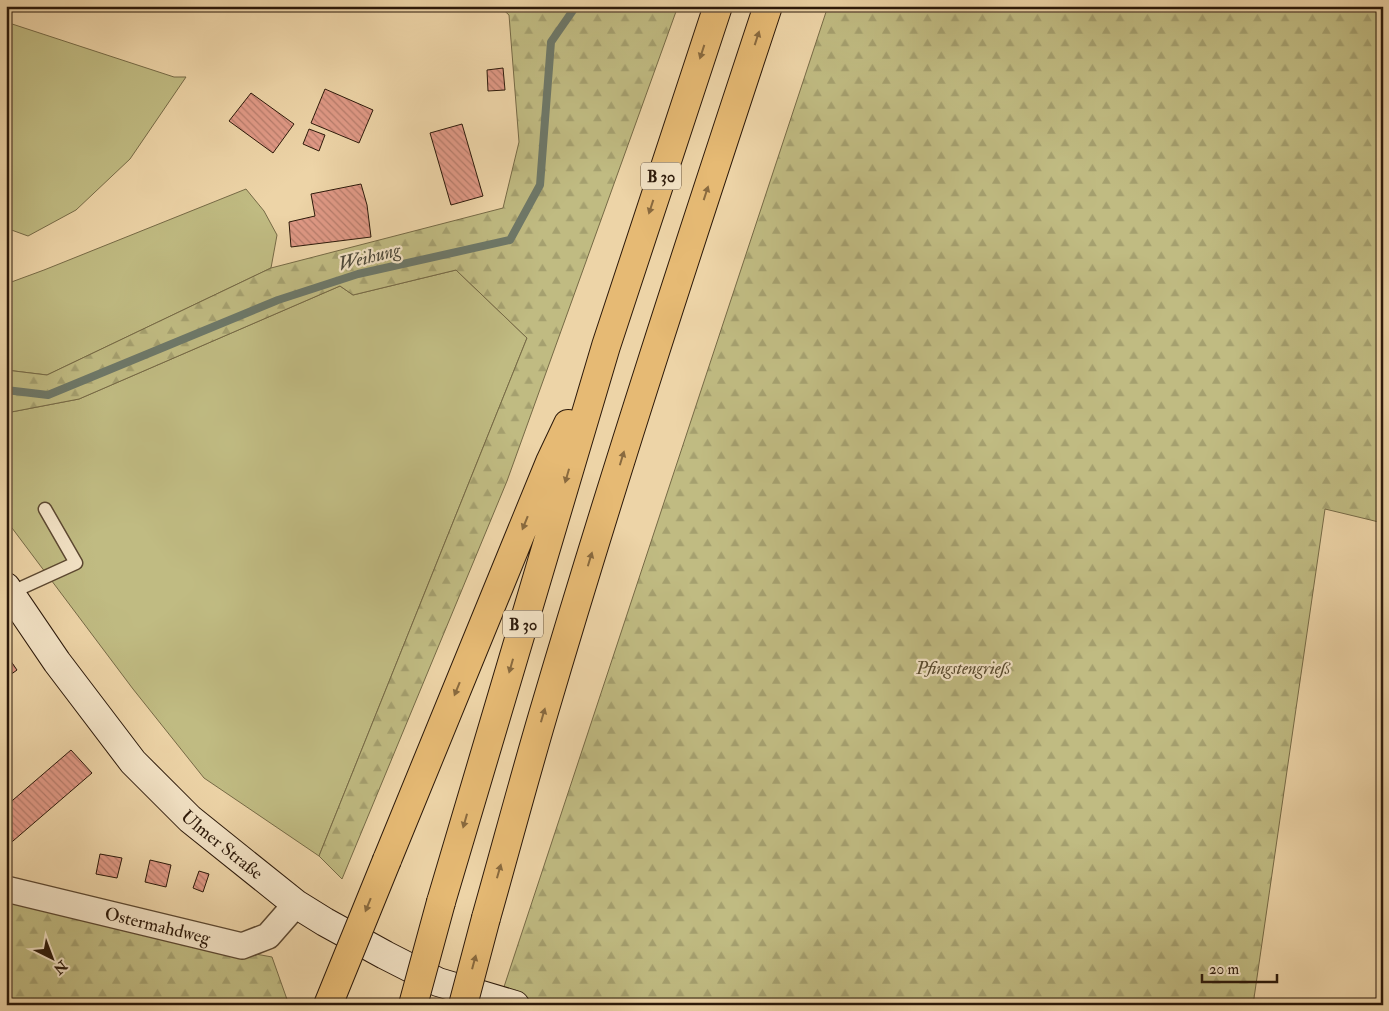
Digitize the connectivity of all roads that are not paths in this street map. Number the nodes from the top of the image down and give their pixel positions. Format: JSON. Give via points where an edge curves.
{"nodes":[{"id":1,"x":718,"y":6,"type":"edge"},
{"id":2,"x":768,"y":6,"type":"edge"},
{"id":3,"x":606,"y":346,"type":"junction"},
{"id":4,"x":44,"y":508,"type":"dead end"},
{"id":5,"x":8,"y":590,"type":"edge"},
{"id":6,"x":6,"y":889,"type":"edge"},
{"id":7,"x":296,"y":904,"type":"junction"},
{"id":8,"x":328,"y":1005,"type":"edge"},
{"id":9,"x":413,"y":1005,"type":"edge"},
{"id":10,"x":463,"y":1005,"type":"edge"},
{"id":11,"x":514,"y":1005,"type":"edge"}],
"edges":[{"from":1,"to":3,"type":"highway","number":"B 30","one_way":true},
{"from":10,"to":2,"type":"highway","number":"B 30","one_way":true,"bridge":true,"via":[[543,716],[605,512]]},
{"from":3,"to":8,"type":"highway","one_way":true,"bridge":true,"via":[[550,462]]},
{"from":3,"to":9,"type":"highway","number":"B 30","one_way":true,"bridge":true},
{"from":4,"to":5,"type":"lane","via":[[76,563]]},
{"from":5,"to":7,"type":"main road","name":"Ulmer Straße","via":[[57,662],[133,762],[190,819]]},
{"from":6,"to":7,"type":"street","name":"Ostermahdweg","via":[[242,946],[268,936]]},
{"from":7,"to":11,"type":"main road","name":"Ulmer Straße","via":[[438,982]]}]}
